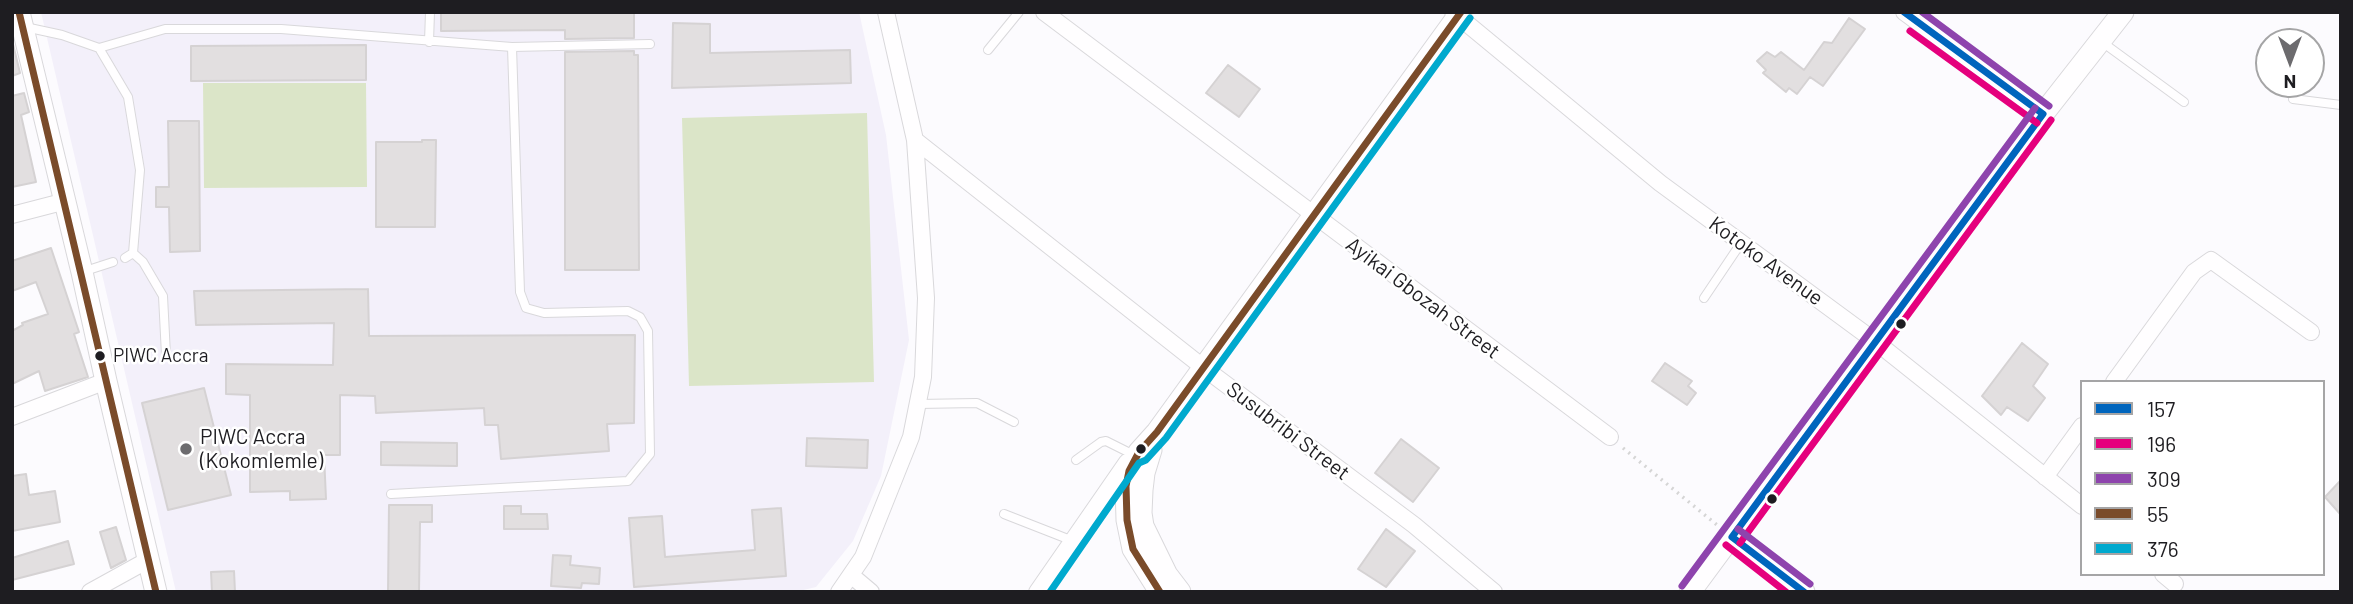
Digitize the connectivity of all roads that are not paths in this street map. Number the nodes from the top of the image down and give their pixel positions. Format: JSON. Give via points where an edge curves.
{"nodes":[{"id":1,"x":430,"y":12,"type":"edge"},
{"id":2,"x":886,"y":12,"type":"edge"},
{"id":3,"x":1019,"y":12,"type":"edge"},
{"id":4,"x":1044,"y":12,"type":"edge"},
{"id":5,"x":1904,"y":12,"type":"edge"},
{"id":6,"x":2123,"y":12,"type":"edge"},
{"id":7,"x":1458,"y":13,"type":"edge"},
{"id":8,"x":21,"y":19,"type":"edge"},
{"id":9,"x":2099,"y":40,"type":"junction"},
{"id":10,"x":429,"y":42,"type":"junction"},
{"id":11,"x":650,"y":44,"type":"dead end"},
{"id":12,"x":512,"y":47,"type":"junction"},
{"id":13,"x":99,"y":48,"type":"junction"},
{"id":14,"x":988,"y":50,"type":"dead end"},
{"id":15,"x":2293,"y":99,"type":"dead end"},
{"id":16,"x":2184,"y":102,"type":"dead end"},
{"id":17,"x":2341,"y":106,"type":"edge"},
{"id":18,"x":2043,"y":114,"type":"junction"},
{"id":19,"x":915,"y":140,"type":"junction"},
{"id":20,"x":66,"y":201,"type":"junction"},
{"id":21,"x":12,"y":215,"type":"edge"},
{"id":22,"x":1314,"y":216,"type":"junction"},
{"id":23,"x":1741,"y":243,"type":"junction"},
{"id":24,"x":133,"y":253,"type":"junction"},
{"id":25,"x":125,"y":258,"type":"dead end"},
{"id":26,"x":113,"y":262,"type":"dead end"},
{"id":27,"x":82,"y":272,"type":"junction"},
{"id":28,"x":1704,"y":298,"type":"dead end"},
{"id":29,"x":2311,"y":332,"type":"dead end"},
{"id":30,"x":1876,"y":342,"type":"junction"},
{"id":31,"x":166,"y":355,"type":"dead end"},
{"id":32,"x":1204,"y":368,"type":"junction"},
{"id":33,"x":2115,"y":380,"type":"edge"},
{"id":34,"x":106,"y":382,"type":"junction"},
{"id":35,"x":918,"y":404,"type":"junction"},
{"id":36,"x":12,"y":417,"type":"edge"},
{"id":37,"x":1014,"y":422,"type":"dead end"},
{"id":38,"x":2080,"y":429,"type":"edge"},
{"id":39,"x":1157,"y":432,"type":"junction"},
{"id":40,"x":1610,"y":437,"type":"road end"},
{"id":41,"x":1135,"y":453,"type":"junction"},
{"id":42,"x":1076,"y":460,"type":"dead end"},
{"id":43,"x":2045,"y":477,"type":"junction"},
{"id":44,"x":391,"y":494,"type":"dead end"},
{"id":45,"x":2080,"y":504,"type":"edge"},
{"id":46,"x":1004,"y":514,"type":"dead end"},
{"id":47,"x":1732,"y":537,"type":"junction"},
{"id":48,"x":1073,"y":541,"type":"junction"},
{"id":49,"x":148,"y":560,"type":"junction"},
{"id":50,"x":852,"y":576,"type":"junction"},
{"id":51,"x":90,"y":592,"type":"edge"},
{"id":52,"x":156,"y":592,"type":"edge"},
{"id":53,"x":839,"y":592,"type":"edge"},
{"id":54,"x":871,"y":592,"type":"edge"},
{"id":55,"x":1037,"y":592,"type":"edge"},
{"id":56,"x":1160,"y":592,"type":"edge"},
{"id":57,"x":1180,"y":592,"type":"edge"},
{"id":58,"x":1494,"y":592,"type":"edge"},
{"id":59,"x":1690,"y":592,"type":"edge"},
{"id":60,"x":1804,"y":592,"type":"edge"}],
"edges":[{"from":1,"to":10,"type":"lane"},
{"from":2,"to":19,"type":"street"},
{"from":3,"to":14,"type":"lane"},
{"from":4,"to":22,"type":"street","name":"Ayikai Gbozah Street"},
{"from":5,"to":18,"type":"street"},
{"from":6,"to":9,"type":"street"},
{"from":7,"to":22,"type":"street"},
{"from":7,"to":23,"type":"street","name":"Kotoko Avenue","via":[[1660,183]]},
{"from":8,"to":13,"type":"lane"},
{"from":8,"to":20,"type":"street"},
{"from":9,"to":16,"type":"lane"},
{"from":9,"to":18,"type":"street"},
{"from":10,"to":12,"type":"lane"},
{"from":10,"to":13,"type":"lane","via":[[281,29],[165,29]]},
{"from":11,"to":12,"type":"lane"},
{"from":12,"to":44,"type":"lane","via":[[520,292],[526,308],[544,313],[628,310],[640,317],[648,331],[650,454],[628,481]]},
{"from":13,"to":24,"type":"lane","via":[[128,97],[130,109],[139,170]]},
{"from":15,"to":17,"type":"lane"},
{"from":18,"to":30,"type":"street"},
{"from":19,"to":32,"type":"street","name":"Susubribi Street"},
{"from":19,"to":35,"type":"street","via":[[926,298]]},
{"from":20,"to":21,"type":"street"},
{"from":20,"to":27,"type":"street"},
{"from":22,"to":32,"type":"street"},
{"from":22,"to":40,"type":"street","name":"Ayikai Gbozah Street"},
{"from":23,"to":28,"type":"lane"},
{"from":23,"to":30,"type":"street","name":"Kotoko Avenue"},
{"from":24,"to":25,"type":"lane"},
{"from":24,"to":31,"type":"lane","via":[[163,296]]},
{"from":26,"to":27,"type":"lane"},
{"from":27,"to":34,"type":"street"},
{"from":29,"to":33,"type":"street","via":[[2211,260],[2194,272]]},
{"from":30,"to":43,"type":"street","name":"Kotoko Avenue"},
{"from":30,"to":47,"type":"street"},
{"from":32,"to":39,"type":"street"},
{"from":32,"to":58,"type":"street","name":"Susubribi Street","via":[[1413,525]]},
{"from":34,"to":36,"type":"street"},
{"from":34,"to":49,"type":"street"},
{"from":35,"to":37,"type":"lane","via":[[977,403]]},
{"from":35,"to":50,"type":"street","via":[[911,436]]},
{"from":38,"to":43,"type":"street"},
{"from":39,"to":41,"type":"street"},
{"from":39,"to":57,"type":"street","via":[[1144,473],[1141,513],[1167,575]]},
{"from":41,"to":42,"type":"lane","via":[[1106,441]]},
{"from":41,"to":48,"type":"street"},
{"from":41,"to":56,"type":"street","via":[[1126,486],[1127,520],[1133,549]]},
{"from":43,"to":45,"type":"street","name":"Kotoko Avenue"},
{"from":46,"to":48,"type":"lane"},
{"from":47,"to":59,"type":"street"},
{"from":47,"to":60,"type":"street"},
{"from":48,"to":55,"type":"street"},
{"from":49,"to":51,"type":"street"},
{"from":49,"to":52,"type":"street"},
{"from":50,"to":53,"type":"street"},
{"from":50,"to":54,"type":"street"}]}
